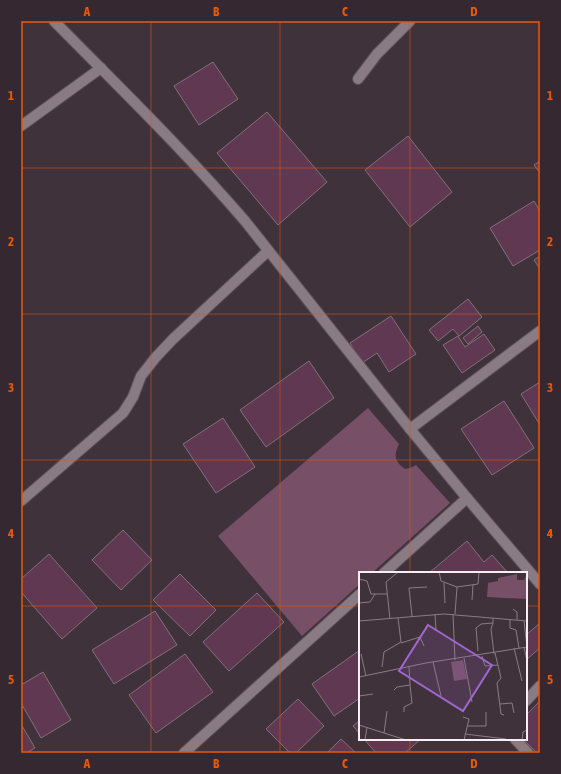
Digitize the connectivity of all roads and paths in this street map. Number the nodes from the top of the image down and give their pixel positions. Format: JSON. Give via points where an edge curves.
{"nodes":[{"id":1,"x":54,"y":21,"type":"edge"},
{"id":2,"x":410,"y":21,"type":"edge"},
{"id":3,"x":101,"y":68,"type":"junction"},
{"id":4,"x":358,"y":80,"type":"dead end"},
{"id":5,"x":21,"y":126,"type":"edge"},
{"id":6,"x":268,"y":251,"type":"junction"},
{"id":7,"x":540,"y":331,"type":"edge"},
{"id":8,"x":410,"y":429,"type":"junction"},
{"id":9,"x":467,"y":498,"type":"junction"},
{"id":10,"x":21,"y":501,"type":"edge"},
{"id":11,"x":385,"y":572,"type":"edge"},
{"id":12,"x":540,"y":584,"type":"edge"},
{"id":13,"x":359,"y":595,"type":"edge"},
{"id":14,"x":540,"y":686,"type":"edge"},
{"id":15,"x":527,"y":700,"type":"edge"},
{"id":16,"x":516,"y":740,"type":"edge"},
{"id":17,"x":184,"y":753,"type":"edge"},
{"id":18,"x":528,"y":753,"type":"edge"}],
"edges":[{"from":1,"to":3,"type":"street"},
{"from":2,"to":4,"type":"street","via":[[377,54]]},
{"from":3,"to":5,"type":"street"},
{"from":3,"to":6,"type":"street","via":[[220,193]]},
{"from":6,"to":8,"type":"street"},
{"from":6,"to":10,"type":"street","via":[[172,339],[142,376],[133,397],[122,413]]},
{"from":7,"to":8,"type":"street"},
{"from":8,"to":9,"type":"street"},
{"from":9,"to":11,"type":"street"},
{"from":9,"to":12,"type":"street"},
{"from":13,"to":17,"type":"street"},
{"from":14,"to":15,"type":"street"},
{"from":16,"to":18,"type":"street"}]}
